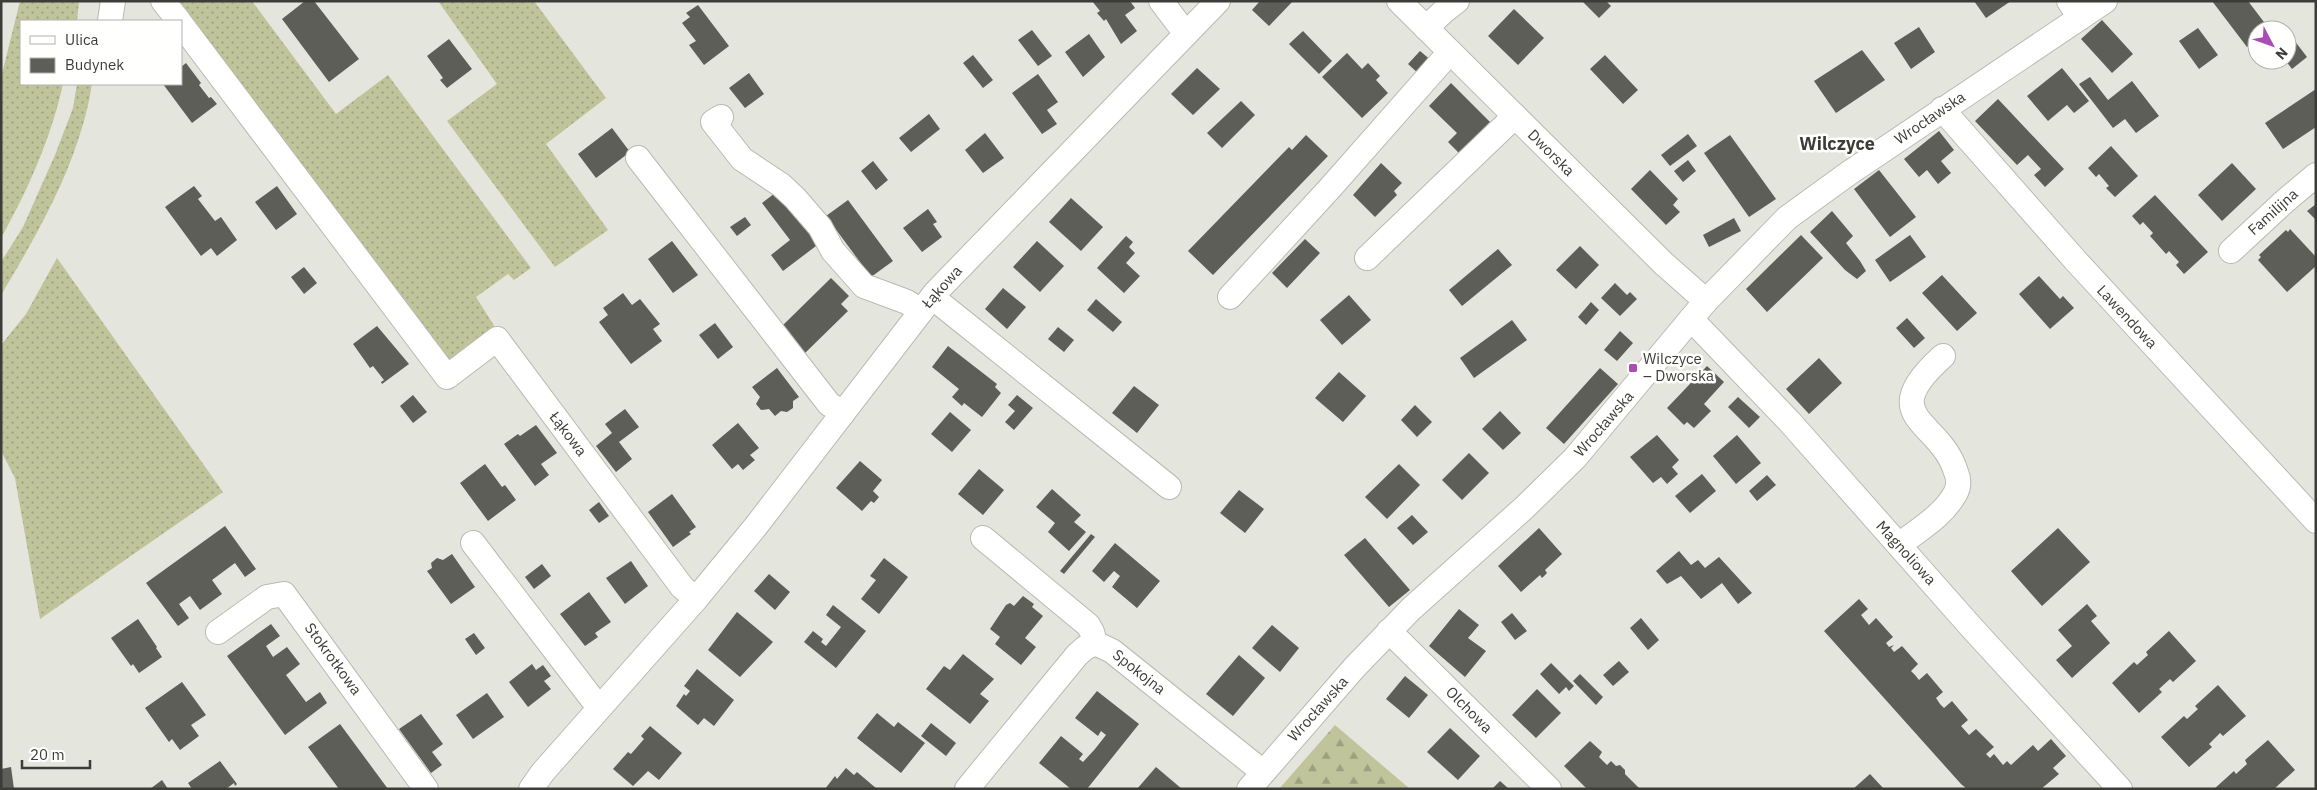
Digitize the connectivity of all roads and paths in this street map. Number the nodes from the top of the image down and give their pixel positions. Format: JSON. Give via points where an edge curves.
{"nodes":[{"id":1,"x":113,"y":1,"type":"edge"},
{"id":2,"x":163,"y":1,"type":"edge"},
{"id":3,"x":1161,"y":1,"type":"edge"},
{"id":4,"x":1218,"y":1,"type":"edge"},
{"id":5,"x":1399,"y":1,"type":"edge"},
{"id":6,"x":1458,"y":1,"type":"edge"},
{"id":7,"x":2105,"y":1,"type":"edge"},
{"id":8,"x":2074,"y":10,"type":"edge"},
{"id":9,"x":110,"y":20,"type":"edge"},
{"id":10,"x":178,"y":20,"type":"edge"},
{"id":11,"x":182,"y":26,"type":"edge"},
{"id":12,"x":1426,"y":28,"type":"junction"},
{"id":13,"x":1186,"y":34,"type":"junction"},
{"id":14,"x":1450,"y":52,"type":"junction"},
{"id":15,"x":1942,"y":109,"type":"junction"},
{"id":16,"x":1515,"y":116,"type":"junction"},
{"id":17,"x":721,"y":117,"type":"dead end"},
{"id":18,"x":638,"y":158,"type":"dead end"},
{"id":19,"x":2316,"y":175,"type":"edge"},
{"id":20,"x":2231,"y":250,"type":"dead end"},
{"id":21,"x":1367,"y":258,"type":"dead end"},
{"id":22,"x":1230,"y":297,"type":"dead end"},
{"id":23,"x":927,"y":304,"type":"junction"},
{"id":24,"x":1699,"y":310,"type":"junction"},
{"id":25,"x":1943,"y":356,"type":"dead end"},
{"id":26,"x":843,"y":413,"type":"junction"},
{"id":27,"x":1169,"y":487,"type":"dead end"},
{"id":28,"x":2316,"y":521,"type":"edge"},
{"id":29,"x":983,"y":538,"type":"dead end"},
{"id":30,"x":473,"y":542,"type":"dead end"},
{"id":31,"x":1899,"y":545,"type":"junction"},
{"id":32,"x":696,"y":599,"type":"junction"},
{"id":33,"x":1390,"y":631,"type":"junction"},
{"id":34,"x":218,"y":632,"type":"dead end"},
{"id":35,"x":1094,"y":643,"type":"junction"},
{"id":36,"x":600,"y":707,"type":"junction"},
{"id":37,"x":1256,"y":780,"type":"edge"},
{"id":38,"x":426,"y":789,"type":"edge"},
{"id":39,"x":531,"y":789,"type":"edge"},
{"id":40,"x":967,"y":789,"type":"edge"},
{"id":41,"x":1549,"y":789,"type":"edge"},
{"id":42,"x":2120,"y":789,"type":"edge"}],
"edges":[{"from":1,"to":9,"type":"street"},
{"from":2,"to":10,"type":"street"},
{"from":3,"to":13,"type":"street"},
{"from":4,"to":13,"type":"street","name":"Łąkowa"},
{"from":5,"to":12,"type":"street","name":"Dworska"},
{"from":6,"to":12,"type":"street"},
{"from":7,"to":8,"type":"street","name":"Wrocławska"},
{"from":8,"to":15,"type":"street","name":"Wrocławska"},
{"from":11,"to":32,"type":"street","name":"Łąkowa","via":[[447,377],[497,339],[682,587]]},
{"from":12,"to":14,"type":"street","name":"Dworska"},
{"from":13,"to":23,"type":"street","name":"Łąkowa"},
{"from":14,"to":16,"type":"street","name":"Dworska"},
{"from":14,"to":22,"type":"street"},
{"from":15,"to":24,"type":"street","name":"Wrocławska","via":[[1787,218]]},
{"from":15,"to":28,"type":"street","name":"Lawendowa","via":[[2070,254]]},
{"from":16,"to":21,"type":"street"},
{"from":16,"to":24,"type":"street","name":"Dworska","via":[[1663,263]]},
{"from":17,"to":23,"type":"street","via":[[713,122],[728,143],[742,159],[795,198],[820,227],[832,251],[864,286],[907,302]]},
{"from":18,"to":26,"type":"street","via":[[829,404]]},
{"from":19,"to":20,"type":"street","name":"Familijna"},
{"from":23,"to":26,"type":"street","name":"Łąkowa"},
{"from":23,"to":27,"type":"street"},
{"from":24,"to":31,"type":"street","name":"Magnoliowa","via":[[1789,421]]},
{"from":24,"to":33,"type":"street","name":"Wrocławska","via":[[1575,458]]},
{"from":25,"to":31,"type":"street","via":[[1919,381],[1912,406],[1920,423],[1952,461],[1958,482],[1956,492],[1937,515]]},
{"from":26,"to":32,"type":"street","name":"Łąkowa"},
{"from":29,"to":35,"type":"street","via":[[1088,625]]},
{"from":30,"to":36,"type":"street"},
{"from":31,"to":42,"type":"street","name":"Magnoliowa"},
{"from":32,"to":36,"type":"street","name":"Łąkowa"},
{"from":33,"to":37,"type":"street","name":"Wrocławska"},
{"from":33,"to":41,"type":"street","name":"Olchowa"},
{"from":34,"to":38,"type":"street","name":"Stokrotkowa","via":[[267,597],[284,594]]},
{"from":35,"to":37,"type":"street","name":"Spokojna","via":[[1112,650]]},
{"from":35,"to":40,"type":"street","name":"Spokojna","via":[[1077,655]]},
{"from":36,"to":39,"type":"street","name":"Łąkowa"}]}
